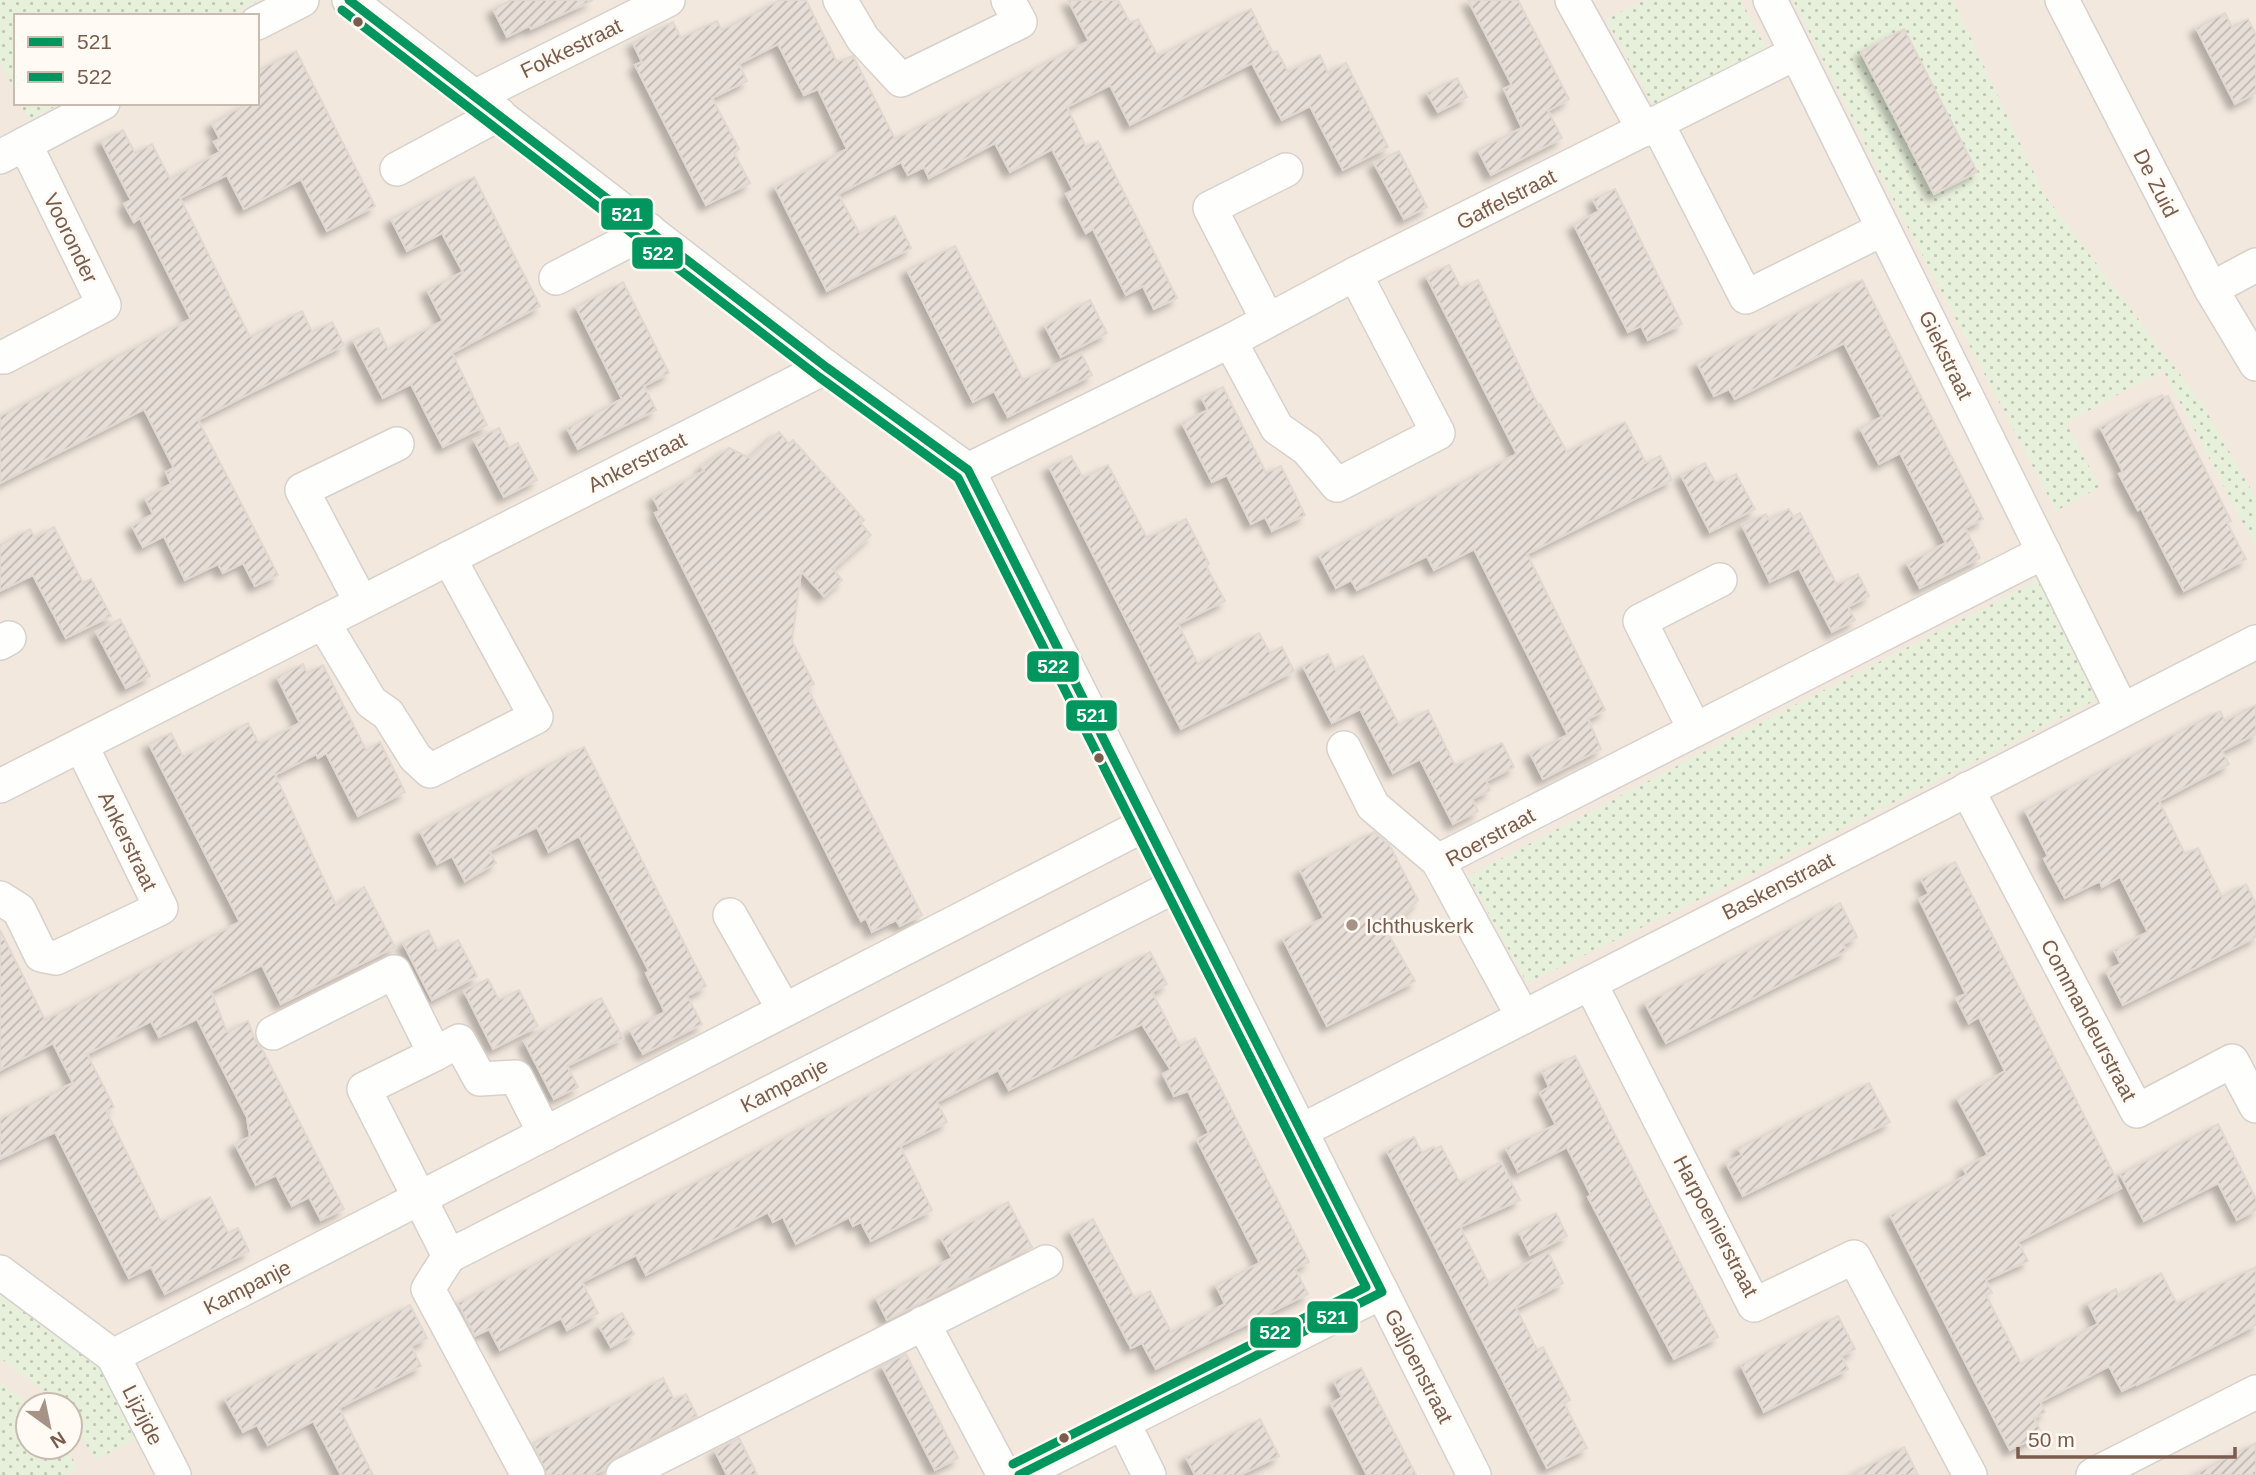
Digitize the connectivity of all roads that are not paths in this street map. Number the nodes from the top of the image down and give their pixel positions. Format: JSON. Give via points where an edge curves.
{"nodes":[{"id":1,"x":302,"y":0,"type":"edge"},
{"id":2,"x":349,"y":0,"type":"edge"},
{"id":3,"x":668,"y":0,"type":"edge"},
{"id":4,"x":840,"y":0,"type":"edge"},
{"id":5,"x":1008,"y":0,"type":"edge"},
{"id":6,"x":1770,"y":0,"type":"edge"},
{"id":7,"x":2062,"y":0,"type":"edge"},
{"id":8,"x":1582,"y":3,"type":"edge"},
{"id":9,"x":259,"y":22,"type":"edge"},
{"id":10,"x":1796,"y":53,"type":"junction"},
{"id":11,"x":99,"y":105,"type":"edge"},
{"id":12,"x":487,"y":106,"type":"junction"},
{"id":13,"x":1650,"y":126,"type":"junction"},
{"id":14,"x":12,"y":151,"type":"edge"},
{"id":15,"x":397,"y":169,"type":"dead end"},
{"id":16,"x":1286,"y":170,"type":"dead end"},
{"id":17,"x":1883,"y":229,"type":"junction"},
{"id":18,"x":649,"y":230,"type":"junction"},
{"id":19,"x":2256,"y":265,"type":"edge"},
{"id":20,"x":1355,"y":274,"type":"junction"},
{"id":21,"x":556,"y":278,"type":"dead end"},
{"id":22,"x":2211,"y":289,"type":"junction"},
{"id":23,"x":1267,"y":319,"type":"junction"},
{"id":24,"x":1230,"y":341,"type":"junction"},
{"id":25,"x":2,"y":357,"type":"edge"},
{"id":26,"x":2256,"y":363,"type":"edge"},
{"id":27,"x":826,"y":367,"type":"junction"},
{"id":28,"x":397,"y":444,"type":"dead end"},
{"id":29,"x":968,"y":470,"type":"junction"},
{"id":30,"x":2044,"y":552,"type":"junction"},
{"id":31,"x":449,"y":558,"type":"junction"},
{"id":32,"x":1720,"y":580,"type":"dead end"},
{"id":33,"x":361,"y":602,"type":"junction"},
{"id":34,"x":323,"y":622,"type":"junction"},
{"id":35,"x":2256,"y":642,"type":"edge"},
{"id":36,"x":2122,"y":710,"type":"junction"},
{"id":37,"x":1695,"y":730,"type":"junction"},
{"id":38,"x":81,"y":745,"type":"junction"},
{"id":39,"x":1344,"y":748,"type":"dead end"},
{"id":40,"x":0,"y":786,"type":"edge"},
{"id":41,"x":1967,"y":789,"type":"junction"},
{"id":42,"x":1146,"y":824,"type":"junction"},
{"id":43,"x":1438,"y":862,"type":"junction"},
{"id":44,"x":1177,"y":885,"type":"junction"},
{"id":45,"x":0,"y":898,"type":"edge"},
{"id":46,"x":730,"y":915,"type":"dead end"},
{"id":47,"x":1590,"y":983,"type":"junction"},
{"id":48,"x":784,"y":1010,"type":"junction"},
{"id":49,"x":1523,"y":1017,"type":"junction"},
{"id":50,"x":273,"y":1033,"type":"dead end"},
{"id":51,"x":435,"y":1054,"type":"junction"},
{"id":52,"x":2256,"y":1106,"type":"edge"},
{"id":53,"x":1301,"y":1131,"type":"junction"},
{"id":54,"x":545,"y":1134,"type":"junction"},
{"id":55,"x":419,"y":1198,"type":"junction"},
{"id":56,"x":449,"y":1256,"type":"junction"},
{"id":57,"x":1046,"y":1262,"type":"dead end"},
{"id":58,"x":0,"y":1272,"type":"edge"},
{"id":59,"x":1382,"y":1292,"type":"junction"},
{"id":60,"x":923,"y":1323,"type":"junction"},
{"id":61,"x":113,"y":1356,"type":"junction"},
{"id":62,"x":2256,"y":1392,"type":"edge"},
{"id":63,"x":1123,"y":1422,"type":"junction"},
{"id":64,"x":677,"y":1464,"type":"edge"},
{"id":65,"x":174,"y":1475,"type":"edge"},
{"id":66,"x":528,"y":1475,"type":"edge"},
{"id":67,"x":623,"y":1475,"type":"edge"},
{"id":68,"x":1004,"y":1475,"type":"edge"},
{"id":69,"x":1019,"y":1475,"type":"edge"},
{"id":70,"x":1149,"y":1475,"type":"edge"},
{"id":71,"x":1474,"y":1475,"type":"edge"},
{"id":72,"x":1969,"y":1475,"type":"edge"},
{"id":73,"x":2093,"y":1475,"type":"edge"}],
"edges":[{"from":1,"to":9,"type":"street"},
{"from":2,"to":12,"type":"street"},
{"from":3,"to":12,"type":"street","name":"Fokkestraat"},
{"from":4,"to":5,"type":"street","via":[[863,39],[901,80],[1020,22]]},
{"from":6,"to":10,"type":"street","name":"Giekstraat"},
{"from":7,"to":22,"type":"street","name":"De Zuid"},
{"from":8,"to":13,"type":"street"},
{"from":10,"to":13,"type":"street","name":"Gaffelstraat"},
{"from":10,"to":17,"type":"street","name":"Giekstraat"},
{"from":11,"to":14,"type":"street","name":"Vooronder"},
{"from":12,"to":15,"type":"street","name":"Fokkestraat"},
{"from":12,"to":18,"type":"street"},
{"from":13,"to":17,"type":"street","via":[[1746,297]]},
{"from":13,"to":20,"type":"street","name":"Gaffelstraat"},
{"from":14,"to":25,"type":"street","name":"Vooronder","via":[[104,305]]},
{"from":16,"to":23,"type":"street","via":[[1210,208]]},
{"from":17,"to":30,"type":"street","name":"Giekstraat"},
{"from":18,"to":21,"type":"street"},
{"from":18,"to":27,"type":"street"},
{"from":19,"to":22,"type":"street"},
{"from":20,"to":23,"type":"street","name":"Gaffelstraat"},
{"from":20,"to":24,"type":"street","via":[[1438,433],[1337,485],[1307,449],[1277,428]]},
{"from":22,"to":26,"type":"street","name":"De Zuid"},
{"from":23,"to":24,"type":"street","name":"Gaffelstraat"},
{"from":24,"to":29,"type":"street","name":"Gaffelstraat"},
{"from":27,"to":29,"type":"street"},
{"from":27,"to":31,"type":"street","name":"Ankerstraat"},
{"from":28,"to":33,"type":"street","via":[[302,490]]},
{"from":29,"to":42,"type":"street","name":"Galjoenstraat"},
{"from":30,"to":36,"type":"street","name":"Giekstraat"},
{"from":30,"to":37,"type":"street","name":"Roerstraat"},
{"from":31,"to":33,"type":"street","name":"Ankerstraat"},
{"from":31,"to":34,"type":"street","via":[[536,718],[430,771],[415,757],[388,714],[371,702]]},
{"from":32,"to":37,"type":"street","via":[[1640,621]]},
{"from":33,"to":34,"type":"street","name":"Ankerstraat"},
{"from":34,"to":38,"type":"street","name":"Ankerstraat"},
{"from":35,"to":36,"type":"street","name":"Baskenstraat"},
{"from":36,"to":41,"type":"street","name":"Baskenstraat"},
{"from":37,"to":43,"type":"street","name":"Roerstraat"},
{"from":38,"to":40,"type":"street","name":"Ankerstraat"},
{"from":38,"to":45,"type":"street","name":"Ankerstraat","via":[[161,908],[56,958],[41,955],[19,910]]},
{"from":39,"to":43,"type":"street","via":[[1373,806]]},
{"from":41,"to":47,"type":"street","name":"Baskenstraat"},
{"from":41,"to":52,"type":"street","name":"Commandeurstraat","via":[[2137,1111],[2232,1060]]},
{"from":42,"to":44,"type":"street","name":"Galjoenstraat"},
{"from":42,"to":48,"type":"street","name":"Kampanje"},
{"from":43,"to":49,"type":"street","name":"Roerstraat"},
{"from":44,"to":53,"type":"street","name":"Galjoenstraat"},
{"from":44,"to":56,"type":"street","name":"Kampanje"},
{"from":46,"to":48,"type":"street"},
{"from":47,"to":49,"type":"street","name":"Baskenstraat"},
{"from":47,"to":72,"type":"street","name":"Harpoenierstraat","via":[[1754,1305],[1854,1257]]},
{"from":48,"to":54,"type":"street","name":"Kampanje"},
{"from":49,"to":53,"type":"street","name":"Baskenstraat"},
{"from":50,"to":51,"type":"street","via":[[394,972]]},
{"from":51,"to":54,"type":"street","via":[[459,1041],[480,1079],[516,1077]]},
{"from":51,"to":55,"type":"street","via":[[364,1089]]},
{"from":53,"to":59,"type":"street","name":"Galjoenstraat"},
{"from":54,"to":55,"type":"street","name":"Kampanje"},
{"from":55,"to":56,"type":"street"},
{"from":55,"to":61,"type":"street","name":"Kampanje"},
{"from":56,"to":66,"type":"street","via":[[428,1289]]},
{"from":57,"to":60,"type":"street"},
{"from":58,"to":61,"type":"street"},
{"from":59,"to":63,"type":"street"},
{"from":59,"to":71,"type":"street","name":"Galjoenstraat"},
{"from":60,"to":64,"type":"street"},
{"from":60,"to":68,"type":"street"},
{"from":61,"to":65,"type":"street","name":"Lijzijde"},
{"from":62,"to":73,"type":"street"},
{"from":63,"to":69,"type":"street"},
{"from":63,"to":70,"type":"street"},
{"from":64,"to":67,"type":"street"}]}
